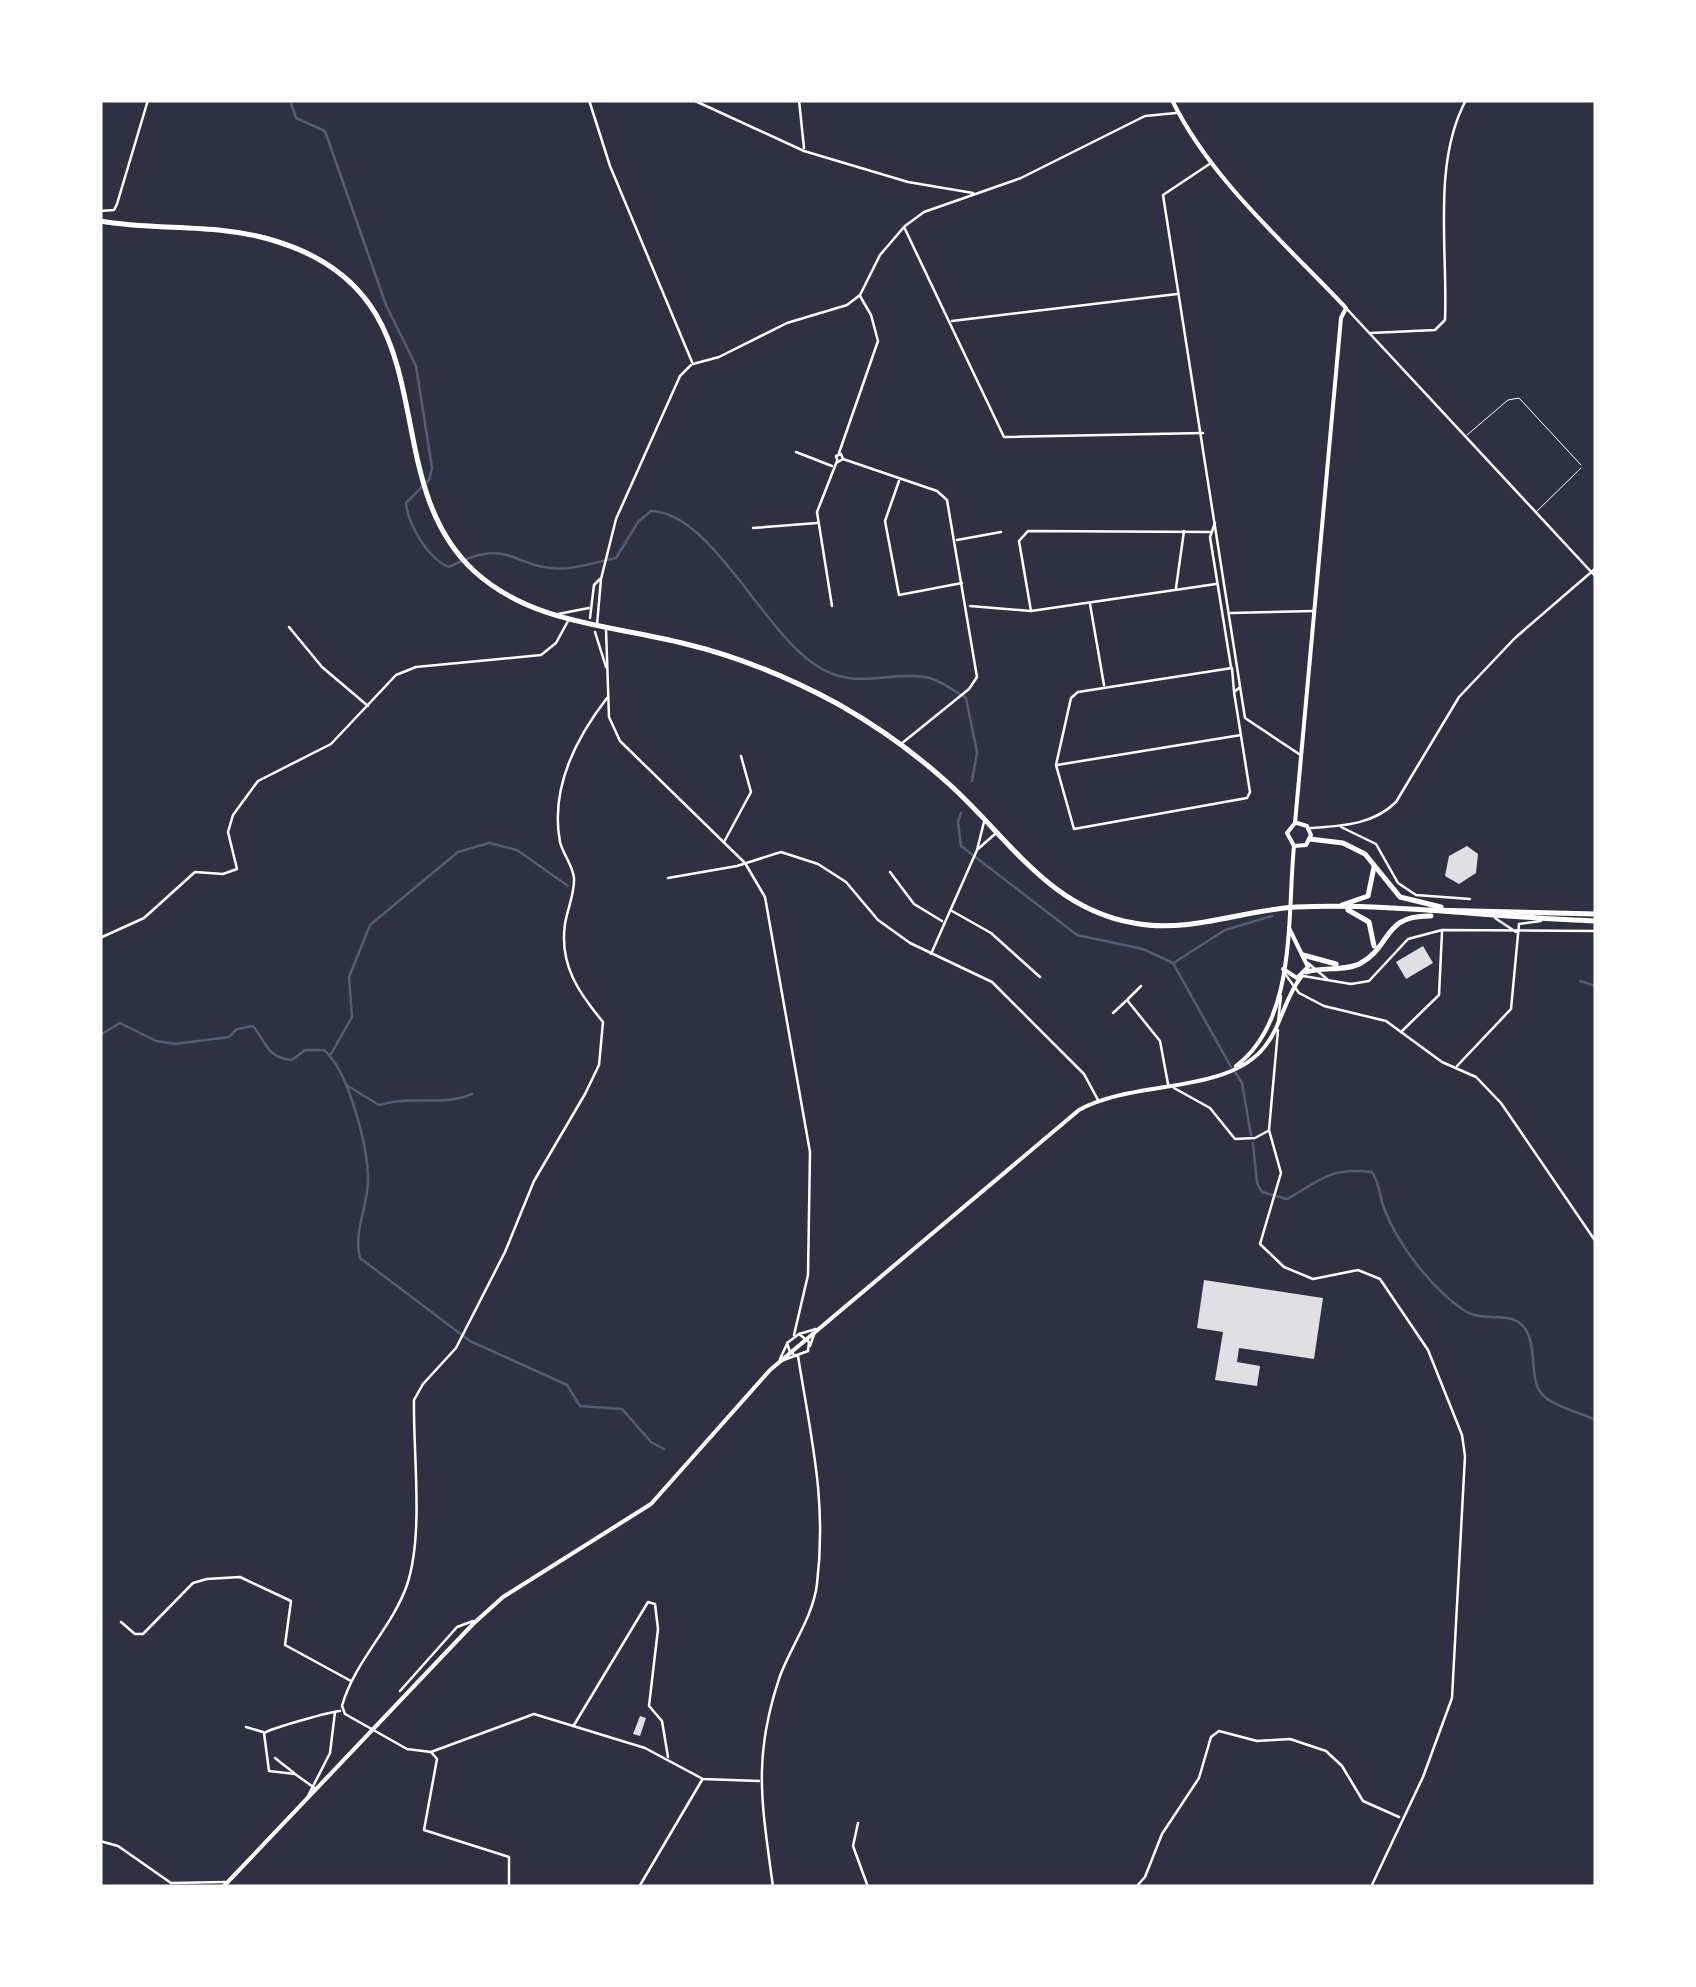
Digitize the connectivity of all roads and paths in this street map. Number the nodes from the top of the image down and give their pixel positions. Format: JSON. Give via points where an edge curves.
{"nodes":[{"id":1,"x":148,"y":100,"type":"edge"},
{"id":2,"x":589,"y":100,"type":"edge"},
{"id":3,"x":693,"y":100,"type":"edge"},
{"id":4,"x":799,"y":100,"type":"edge"},
{"id":5,"x":1172,"y":100,"type":"edge"},
{"id":6,"x":1466,"y":100,"type":"edge"},
{"id":7,"x":1178,"y":112,"type":"junction"},
{"id":8,"x":804,"y":151,"type":"junction"},
{"id":9,"x":1211,"y":163,"type":"junction"},
{"id":10,"x":974,"y":193,"type":"junction"},
{"id":11,"x":100,"y":211,"type":"edge"},
{"id":12,"x":100,"y":221,"type":"edge"},
{"id":13,"x":904,"y":227,"type":"junction"},
{"id":14,"x":1177,"y":294,"type":"junction"},
{"id":15,"x":860,"y":295,"type":"junction"},
{"id":16,"x":1346,"y":308,"type":"junction"},
{"id":17,"x":950,"y":321,"type":"junction"},
{"id":18,"x":1370,"y":334,"type":"junction"},
{"id":19,"x":692,"y":364,"type":"junction"},
{"id":20,"x":1203,"y":433,"type":"junction"},
{"id":21,"x":1466,"y":436,"type":"junction"},
{"id":22,"x":796,"y":452,"type":"dead end"},
{"id":23,"x":840,"y":454,"type":"junction"},
{"id":24,"x":843,"y":459,"type":"junction"},
{"id":25,"x":1586,"y":460,"type":"dead end"},
{"id":26,"x":837,"y":461,"type":"junction"},
{"id":27,"x":1581,"y":465,"type":"junction"},
{"id":28,"x":833,"y":466,"type":"junction"},
{"id":29,"x":900,"y":478,"type":"junction"},
{"id":30,"x":1535,"y":513,"type":"junction"},
{"id":31,"x":1216,"y":522,"type":"junction"},
{"id":32,"x":818,"y":524,"type":"junction"},
{"id":33,"x":754,"y":528,"type":"dead end"},
{"id":34,"x":1185,"y":530,"type":"junction"},
{"id":35,"x":1001,"y":532,"type":"dead end"},
{"id":36,"x":1211,"y":533,"type":"junction"},
{"id":37,"x":1218,"y":535,"type":"junction"},
{"id":38,"x":955,"y":541,"type":"junction"},
{"id":39,"x":1596,"y":568,"type":"edge"},
{"id":40,"x":1592,"y":572,"type":"junction"},
{"id":41,"x":1596,"y":577,"type":"edge"},
{"id":42,"x":601,"y":579,"type":"junction"},
{"id":43,"x":963,"y":583,"type":"junction"},
{"id":44,"x":1226,"y":583,"type":"junction"},
{"id":45,"x":1217,"y":584,"type":"junction"},
{"id":46,"x":1176,"y":588,"type":"junction"},
{"id":47,"x":1090,"y":603,"type":"junction"},
{"id":48,"x":968,"y":605,"type":"junction"},
{"id":49,"x":832,"y":606,"type":"dead end"},
{"id":50,"x":590,"y":608,"type":"junction"},
{"id":51,"x":1031,"y":611,"type":"junction"},
{"id":52,"x":1314,"y":612,"type":"junction"},
{"id":53,"x":1229,"y":613,"type":"junction"},
{"id":54,"x":555,"y":616,"type":"junction"},
{"id":55,"x":590,"y":618,"type":"dead end"},
{"id":56,"x":568,"y":620,"type":"junction"},
{"id":57,"x":289,"y":627,"type":"dead end"},
{"id":58,"x":606,"y":627,"type":"junction"},
{"id":59,"x":596,"y":629,"type":"junction"},
{"id":60,"x":608,"y":667,"type":"junction"},
{"id":61,"x":1232,"y":668,"type":"junction"},
{"id":62,"x":1241,"y":687,"type":"junction"},
{"id":63,"x":1104,"y":688,"type":"junction"},
{"id":64,"x":1234,"y":692,"type":"junction"},
{"id":65,"x":607,"y":698,"type":"junction"},
{"id":66,"x":368,"y":706,"type":"junction"},
{"id":67,"x":1241,"y":735,"type":"junction"},
{"id":68,"x":900,"y":744,"type":"junction"},
{"id":69,"x":1300,"y":755,"type":"junction"},
{"id":70,"x":741,"y":756,"type":"dead end"},
{"id":71,"x":1056,"y":765,"type":"junction"},
{"id":72,"x":984,"y":821,"type":"junction"},
{"id":73,"x":1295,"y":824,"type":"junction"},
{"id":74,"x":1340,"y":826,"type":"junction"},
{"id":75,"x":1309,"y":829,"type":"junction"},
{"id":76,"x":996,"y":833,"type":"junction"},
{"id":77,"x":1310,"y":839,"type":"junction"},
{"id":78,"x":723,"y":844,"type":"junction"},
{"id":79,"x":1294,"y":846,"type":"junction"},
{"id":80,"x":978,"y":850,"type":"junction"},
{"id":81,"x":744,"y":863,"type":"junction"},
{"id":82,"x":1374,"y":864,"type":"junction"},
{"id":83,"x":890,"y":872,"type":"dead end"},
{"id":84,"x":668,"y":878,"type":"dead end"},
{"id":85,"x":1470,"y":899,"type":"dead end"},
{"id":86,"x":1334,"y":907,"type":"junction"},
{"id":87,"x":1343,"y":908,"type":"junction"},
{"id":88,"x":950,"y":911,"type":"junction"},
{"id":89,"x":1459,"y":912,"type":"junction"},
{"id":90,"x":1596,"y":917,"type":"edge"},
{"id":91,"x":1495,"y":918,"type":"junction"},
{"id":92,"x":1547,"y":919,"type":"junction"},
{"id":93,"x":1287,"y":921,"type":"junction"},
{"id":94,"x":945,"y":922,"type":"junction"},
{"id":95,"x":1442,"y":930,"type":"junction"},
{"id":96,"x":1596,"y":931,"type":"edge"},
{"id":97,"x":1517,"y":933,"type":"junction"},
{"id":98,"x":100,"y":938,"type":"edge"},
{"id":99,"x":1374,"y":949,"type":"junction"},
{"id":100,"x":931,"y":954,"type":"junction"},
{"id":101,"x":1301,"y":954,"type":"junction"},
{"id":102,"x":1284,"y":958,"type":"junction"},
{"id":103,"x":1308,"y":964,"type":"junction"},
{"id":104,"x":1344,"y":966,"type":"junction"},
{"id":105,"x":1284,"y":970,"type":"junction"},
{"id":106,"x":1314,"y":970,"type":"junction"},
{"id":107,"x":1303,"y":975,"type":"junction"},
{"id":108,"x":1040,"y":978,"type":"dead end"},
{"id":109,"x":1328,"y":980,"type":"junction"},
{"id":110,"x":1281,"y":984,"type":"junction"},
{"id":111,"x":1294,"y":985,"type":"junction"},
{"id":112,"x":1141,"y":986,"type":"dead end"},
{"id":113,"x":1127,"y":1000,"type":"junction"},
{"id":114,"x":1113,"y":1013,"type":"dead end"},
{"id":115,"x":1278,"y":1024,"type":"junction"},
{"id":116,"x":1400,"y":1032,"type":"junction"},
{"id":117,"x":1455,"y":1068,"type":"junction"},
{"id":118,"x":1228,"y":1072,"type":"junction"},
{"id":119,"x":1168,"y":1085,"type":"junction"},
{"id":120,"x":1098,"y":1100,"type":"junction"},
{"id":121,"x":1270,"y":1130,"type":"junction"},
{"id":122,"x":1596,"y":1242,"type":"edge"},
{"id":123,"x":816,"y":1329,"type":"junction"},
{"id":124,"x":796,"y":1334,"type":"junction"},
{"id":125,"x":807,"y":1338,"type":"junction"},
{"id":126,"x":787,"y":1342,"type":"junction"},
{"id":127,"x":809,"y":1347,"type":"junction"},
{"id":128,"x":790,"y":1352,"type":"junction"},
{"id":129,"x":798,"y":1356,"type":"junction"},
{"id":130,"x":779,"y":1362,"type":"junction"},
{"id":131,"x":121,"y":1622,"type":"dead end"},
{"id":132,"x":474,"y":1622,"type":"junction"},
{"id":133,"x":352,"y":1682,"type":"junction"},
{"id":134,"x":400,"y":1691,"type":"dead end"},
{"id":135,"x":334,"y":1711,"type":"junction"},
{"id":136,"x":342,"y":1711,"type":"junction"},
{"id":137,"x":574,"y":1725,"type":"junction"},
{"id":138,"x":246,"y":1727,"type":"dead end"},
{"id":139,"x":372,"y":1730,"type":"junction"},
{"id":140,"x":264,"y":1733,"type":"junction"},
{"id":141,"x":431,"y":1752,"type":"junction"},
{"id":142,"x":275,"y":1758,"type":"dead end"},
{"id":143,"x":668,"y":1758,"type":"junction"},
{"id":144,"x":295,"y":1774,"type":"junction"},
{"id":145,"x":703,"y":1779,"type":"junction"},
{"id":146,"x":759,"y":1782,"type":"junction"},
{"id":147,"x":314,"y":1787,"type":"junction"},
{"id":148,"x":1401,"y":1818,"type":"junction"},
{"id":149,"x":858,"y":1823,"type":"dead end"},
{"id":150,"x":100,"y":1841,"type":"edge"},
{"id":151,"x":225,"y":1884,"type":"edge"},
{"id":152,"x":1596,"y":1886,"type":"edge"},
{"id":153,"x":509,"y":1887,"type":"edge"},
{"id":154,"x":639,"y":1887,"type":"edge"},
{"id":155,"x":773,"y":1887,"type":"edge"},
{"id":156,"x":868,"y":1887,"type":"edge"},
{"id":157,"x":1136,"y":1887,"type":"edge"},
{"id":158,"x":1372,"y":1887,"type":"edge"},
{"id":159,"x":1570,"y":1887,"type":"edge"}],
"edges":[{"from":1,"to":11,"type":"street","via":[[117,204]]},
{"from":2,"to":19,"type":"street"},
{"from":3,"to":8,"type":"street"},
{"from":4,"to":8,"type":"street"},
{"from":5,"to":7,"type":"main road"},
{"from":6,"to":18,"type":"street","via":[[1455,120],[1448,171],[1445,320],[1435,330]]},
{"from":7,"to":9,"type":"main road"},
{"from":7,"to":10,"type":"street","via":[[1145,116],[1021,178]]},
{"from":8,"to":10,"type":"street","via":[[908,182]]},
{"from":9,"to":14,"type":"street","via":[[1163,195]]},
{"from":9,"to":16,"type":"main road"},
{"from":10,"to":13,"type":"street"},
{"from":12,"to":54,"type":"highway","via":[[271,239],[332,270],[366,304],[394,348],[420,478],[446,539],[515,600]]},
{"from":13,"to":15,"type":"street"},
{"from":13,"to":17,"type":"street"},
{"from":14,"to":17,"type":"street"},
{"from":14,"to":20,"type":"street"},
{"from":15,"to":19,"type":"street"},
{"from":15,"to":23,"type":"street","via":[[878,341]]},
{"from":16,"to":18,"type":"street"},
{"from":16,"to":52,"type":"main road"},
{"from":17,"to":20,"type":"street","via":[[1004,437]]},
{"from":18,"to":21,"type":"street"},
{"from":19,"to":42,"type":"street","via":[[680,376],[616,519]]},
{"from":20,"to":31,"type":"street"},
{"from":21,"to":27,"type":"lane","via":[[1508,400],[1523,400]]},
{"from":21,"to":30,"type":"street"},
{"from":22,"to":28,"type":"street"},
{"from":23,"to":24,"type":"street"},
{"from":23,"to":26,"type":"street"},
{"from":24,"to":26,"type":"street"},
{"from":24,"to":29,"type":"street"},
{"from":25,"to":27,"type":"lane"},
{"from":26,"to":28,"type":"street"},
{"from":27,"to":30,"type":"lane"},
{"from":28,"to":32,"type":"street"},
{"from":29,"to":38,"type":"street","via":[[947,500]]},
{"from":29,"to":43,"type":"street","via":[[885,520],[898,595]]},
{"from":30,"to":40,"type":"street"},
{"from":31,"to":36,"type":"street"},
{"from":31,"to":37,"type":"street"},
{"from":32,"to":33,"type":"street"},
{"from":32,"to":49,"type":"street"},
{"from":34,"to":36,"type":"street"},
{"from":34,"to":46,"type":"street"},
{"from":34,"to":51,"type":"street","via":[[1022,534]]},
{"from":35,"to":38,"type":"street"},
{"from":36,"to":37,"type":"street"},
{"from":36,"to":45,"type":"street"},
{"from":37,"to":44,"type":"street"},
{"from":38,"to":43,"type":"street"},
{"from":39,"to":40,"type":"street"},
{"from":40,"to":41,"type":"street"},
{"from":40,"to":74,"type":"street","via":[[1515,638],[1460,697],[1396,802],[1374,818]]},
{"from":42,"to":50,"type":"street"},
{"from":42,"to":59,"type":"street"},
{"from":43,"to":48,"type":"street"},
{"from":44,"to":45,"type":"street"},
{"from":44,"to":45,"type":"street"},
{"from":44,"to":53,"type":"street"},
{"from":45,"to":46,"type":"street"},
{"from":45,"to":61,"type":"street"},
{"from":46,"to":47,"type":"street"},
{"from":47,"to":51,"type":"street"},
{"from":47,"to":63,"type":"street"},
{"from":48,"to":51,"type":"street"},
{"from":48,"to":68,"type":"street","via":[[977,677]]},
{"from":50,"to":54,"type":"street"},
{"from":50,"to":55,"type":"street"},
{"from":52,"to":53,"type":"street"},
{"from":52,"to":69,"type":"main road"},
{"from":53,"to":62,"type":"street"},
{"from":54,"to":56,"type":"highway"},
{"from":56,"to":59,"type":"highway"},
{"from":56,"to":66,"type":"street","via":[[541,654],[416,667],[396,675]]},
{"from":57,"to":66,"type":"street"},
{"from":58,"to":59,"type":"highway"},
{"from":58,"to":60,"type":"street"},
{"from":58,"to":68,"type":"highway","via":[[765,668]]},
{"from":59,"to":60,"type":"street"},
{"from":60,"to":65,"type":"street"},
{"from":61,"to":62,"type":"street"},
{"from":61,"to":63,"type":"street"},
{"from":61,"to":64,"type":"street"},
{"from":62,"to":64,"type":"street"},
{"from":62,"to":69,"type":"street","via":[[1245,718]]},
{"from":63,"to":71,"type":"street","via":[[1071,698]]},
{"from":64,"to":67,"type":"street"},
{"from":65,"to":78,"type":"street","via":[[609,717],[628,752]]},
{"from":65,"to":133,"type":"street","via":[[578,739],[560,804],[560,842],[574,878],[564,927],[566,963],[603,1022],[602,1053],[534,1181],[477,1310],[414,1400],[409,1580],[393,1620]]},
{"from":66,"to":98,"type":"street","via":[[332,744],[258,781],[228,832],[237,869],[195,872],[144,918]]},
{"from":67,"to":71,"type":"street"},
{"from":67,"to":71,"type":"street","via":[[1246,798],[1074,829]]},
{"from":68,"to":72,"type":"highway"},
{"from":69,"to":73,"type":"main road"},
{"from":70,"to":78,"type":"street","via":[[751,792]]},
{"from":72,"to":76,"type":"highway"},
{"from":72,"to":80,"type":"street"},
{"from":73,"to":75,"type":"main road"},
{"from":73,"to":79,"type":"main road","via":[[1286,836]]},
{"from":74,"to":75,"type":"street"},
{"from":74,"to":85,"type":"street","via":[[1376,844],[1398,883],[1416,894]]},
{"from":75,"to":77,"type":"main road"},
{"from":76,"to":80,"type":"street"},
{"from":76,"to":86,"type":"highway","via":[[1070,901],[1136,924],[1197,924],[1267,909]]},
{"from":77,"to":79,"type":"main road"},
{"from":77,"to":82,"type":"highway","via":[[1342,844]]},
{"from":78,"to":81,"type":"street"},
{"from":79,"to":93,"type":"main road"},
{"from":80,"to":88,"type":"street"},
{"from":81,"to":84,"type":"street"},
{"from":81,"to":100,"type":"street","via":[[780,852],[818,864],[846,882],[878,920]]},
{"from":81,"to":124,"type":"street","via":[[765,897],[810,1152],[808,1275]]},
{"from":82,"to":86,"type":"highway","via":[[1368,896]]},
{"from":82,"to":89,"type":"highway","via":[[1400,898]]},
{"from":83,"to":94,"type":"street","via":[[914,904]]},
{"from":86,"to":87,"type":"highway"},
{"from":87,"to":89,"type":"highway"},
{"from":87,"to":99,"type":"highway","via":[[1369,922]]},
{"from":88,"to":94,"type":"street"},
{"from":88,"to":108,"type":"street","via":[[991,933]]},
{"from":89,"to":90,"type":"highway"},
{"from":89,"to":91,"type":"highway"},
{"from":89,"to":99,"type":"highway","via":[[1406,918]]},
{"from":90,"to":92,"type":"highway"},
{"from":91,"to":92,"type":"highway"},
{"from":91,"to":97,"type":"street"},
{"from":92,"to":97,"type":"street","via":[[1518,924]]},
{"from":93,"to":101,"type":"main road"},
{"from":93,"to":102,"type":"main road"},
{"from":94,"to":100,"type":"street"},
{"from":95,"to":97,"type":"street"},
{"from":95,"to":109,"type":"street","via":[[1408,940],[1369,981]]},
{"from":95,"to":116,"type":"street","via":[[1438,995]]},
{"from":96,"to":97,"type":"street"},
{"from":97,"to":117,"type":"street","via":[[1511,1008]]},
{"from":99,"to":104,"type":"highway","via":[[1361,963]]},
{"from":100,"to":120,"type":"street","via":[[962,965],[1010,998],[1084,1074]]},
{"from":101,"to":102,"type":"main road"},
{"from":101,"to":103,"type":"main road"},
{"from":101,"to":104,"type":"highway"},
{"from":102,"to":105,"type":"main road"},
{"from":103,"to":106,"type":"street"},
{"from":103,"to":107,"type":"main road"},
{"from":104,"to":106,"type":"highway"},
{"from":105,"to":107,"type":"main road"},
{"from":105,"to":110,"type":"main road"},
{"from":105,"to":111,"type":"street"},
{"from":106,"to":107,"type":"highway"},
{"from":106,"to":109,"type":"street"},
{"from":107,"to":109,"type":"street"},
{"from":107,"to":111,"type":"main road"},
{"from":110,"to":115,"type":"street"},
{"from":110,"to":118,"type":"main road","via":[[1268,1032]]},
{"from":111,"to":115,"type":"main road"},
{"from":111,"to":116,"type":"street","via":[[1324,1006],[1380,1019]]},
{"from":112,"to":113,"type":"street"},
{"from":113,"to":114,"type":"street"},
{"from":113,"to":119,"type":"street","via":[[1160,1041]]},
{"from":115,"to":118,"type":"main road","via":[[1262,1050]]},
{"from":115,"to":121,"type":"street"},
{"from":116,"to":117,"type":"street"},
{"from":117,"to":122,"type":"street","via":[[1501,1103]]},
{"from":118,"to":119,"type":"main road"},
{"from":119,"to":120,"type":"main road"},
{"from":119,"to":121,"type":"street","via":[[1210,1108],[1235,1139]]},
{"from":120,"to":123,"type":"main road"},
{"from":121,"to":148,"type":"street","via":[[1281,1173],[1260,1238],[1264,1251],[1314,1279],[1358,1270],[1380,1279],[1428,1350],[1462,1436],[1452,1698],[1424,1778]]},
{"from":123,"to":124,"type":"street"},
{"from":123,"to":125,"type":"main road"},
{"from":123,"to":127,"type":"street"},
{"from":124,"to":125,"type":"street"},
{"from":124,"to":126,"type":"street"},
{"from":125,"to":127,"type":"street"},
{"from":125,"to":128,"type":"main road"},
{"from":126,"to":128,"type":"street"},
{"from":126,"to":130,"type":"street"},
{"from":127,"to":129,"type":"street"},
{"from":128,"to":129,"type":"street"},
{"from":128,"to":130,"type":"main road"},
{"from":129,"to":130,"type":"street"},
{"from":129,"to":146,"type":"street","via":[[820,1476],[817,1585],[775,1692],[760,1744]]},
{"from":130,"to":132,"type":"main road","via":[[651,1504]]},
{"from":131,"to":133,"type":"street","via":[[143,1634],[193,1583],[240,1578],[291,1601],[285,1646]]},
{"from":132,"to":134,"type":"street","via":[[457,1627]]},
{"from":132,"to":139,"type":"main road"},
{"from":133,"to":136,"type":"street"},
{"from":135,"to":136,"type":"street"},
{"from":135,"to":140,"type":"street"},
{"from":135,"to":147,"type":"street","via":[[330,1754]]},
{"from":136,"to":139,"type":"street"},
{"from":137,"to":141,"type":"street","via":[[534,1714]]},
{"from":137,"to":143,"type":"street"},
{"from":137,"to":143,"type":"street","via":[[648,1602],[654,1604],[658,1629],[648,1706],[662,1720]]},
{"from":138,"to":140,"type":"street"},
{"from":139,"to":141,"type":"street","via":[[407,1749]]},
{"from":139,"to":147,"type":"main road"},
{"from":140,"to":144,"type":"street","via":[[269,1771]]},
{"from":141,"to":153,"type":"street","via":[[436,1774],[424,1830],[509,1857]]},
{"from":142,"to":144,"type":"street"},
{"from":143,"to":145,"type":"street"},
{"from":144,"to":147,"type":"street"},
{"from":145,"to":146,"type":"street"},
{"from":145,"to":154,"type":"street"},
{"from":146,"to":155,"type":"street"},
{"from":147,"to":151,"type":"main road"},
{"from":148,"to":157,"type":"street","via":[[1363,1801],[1326,1752],[1290,1739],[1220,1731],[1211,1737],[1199,1778]]},
{"from":148,"to":158,"type":"street"},
{"from":149,"to":156,"type":"street","via":[[854,1846]]},
{"from":150,"to":151,"type":"street","via":[[171,1883]]},
{"from":152,"to":159,"type":"street"}]}
